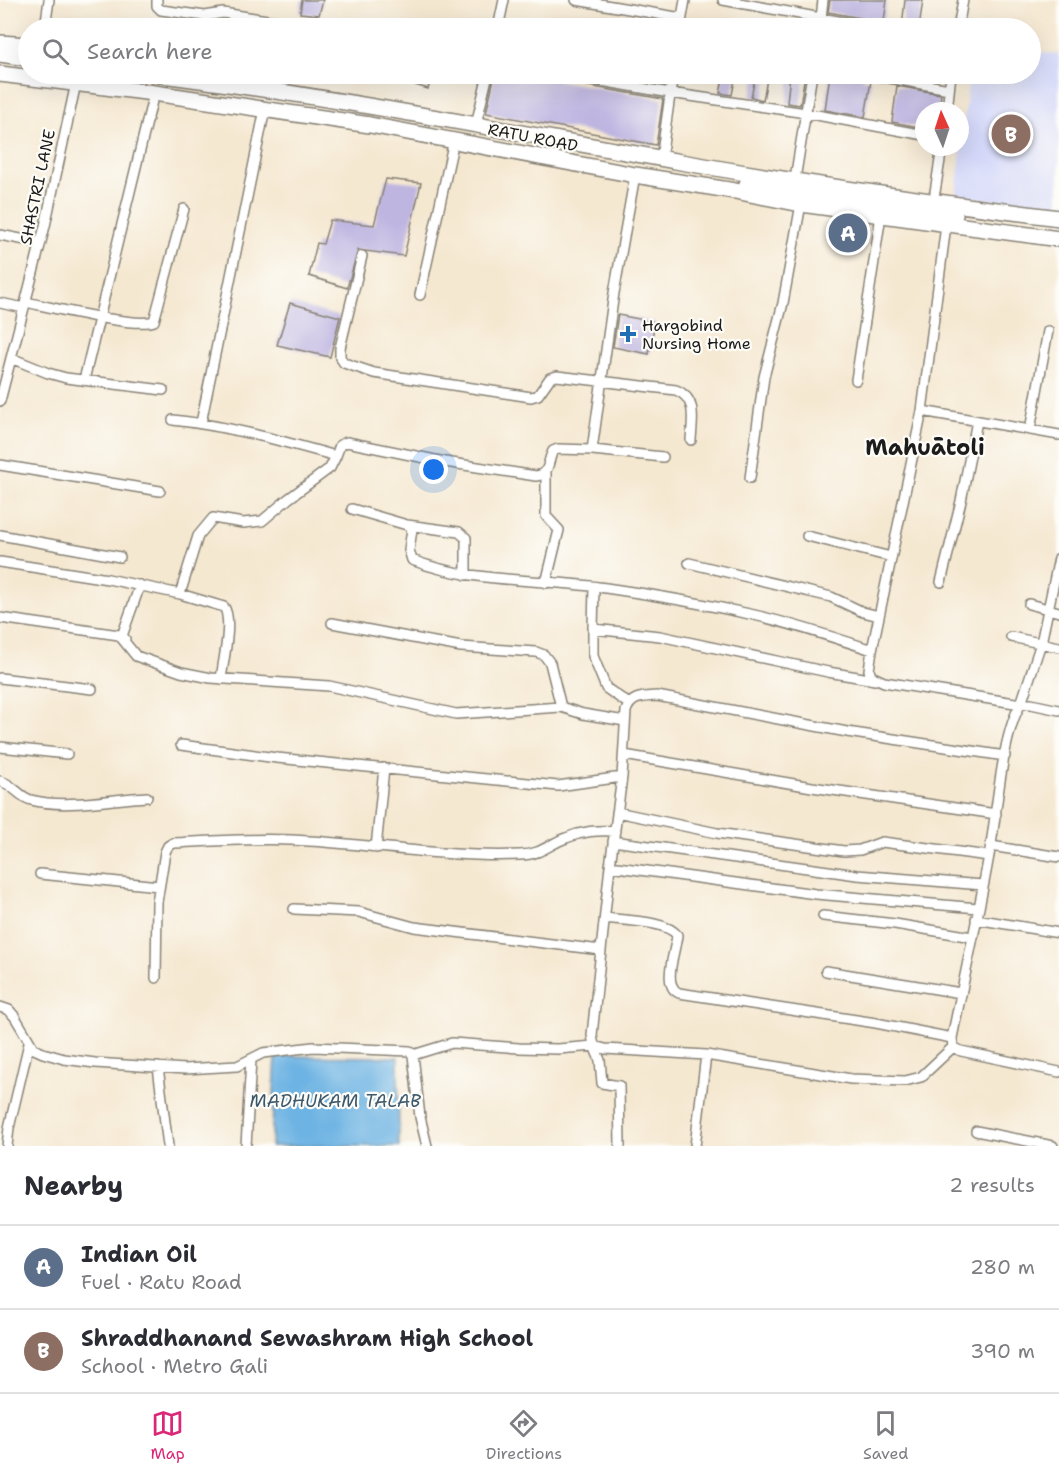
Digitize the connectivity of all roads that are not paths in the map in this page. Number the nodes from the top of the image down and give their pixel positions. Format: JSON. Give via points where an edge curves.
{"nodes":[{"id":1,"x":49,"y":0,"type":"edge"},
{"id":2,"x":157,"y":0,"type":"edge"},
{"id":3,"x":504,"y":0,"type":"edge"},
{"id":4,"x":576,"y":0,"type":"edge"},
{"id":5,"x":685,"y":0,"type":"edge"},
{"id":6,"x":723,"y":0,"type":"edge"},
{"id":7,"x":823,"y":0,"type":"edge"},
{"id":8,"x":963,"y":0,"type":"edge"},
{"id":9,"x":821,"y":17,"type":"junction"},
{"id":10,"x":46,"y":18,"type":"edge"},
{"id":11,"x":255,"y":18,"type":"edge"},
{"id":12,"x":500,"y":18,"type":"edge"},
{"id":13,"x":682,"y":18,"type":"joint"},
{"id":14,"x":826,"y":18,"type":"edge"},
{"id":15,"x":960,"y":18,"type":"edge"},
{"id":16,"x":0,"y":43,"type":"edge"},
{"id":17,"x":18,"y":44,"type":"edge"},
{"id":18,"x":0,"y":54,"type":"edge"},
{"id":19,"x":18,"y":57,"type":"edge"},
{"id":20,"x":0,"y":65,"type":"edge"},
{"id":21,"x":18,"y":68,"type":"edge"},
{"id":22,"x":0,"y":74,"type":"edge"},
{"id":23,"x":18,"y":75,"type":"edge"},
{"id":24,"x":70,"y":84,"type":"edge"},
{"id":25,"x":104,"y":84,"type":"edge"},
{"id":26,"x":131,"y":84,"type":"edge"},
{"id":27,"x":236,"y":84,"type":"edge"},
{"id":28,"x":284,"y":84,"type":"edge"},
{"id":29,"x":486,"y":84,"type":"edge"},
{"id":30,"x":618,"y":84,"type":"edge"},
{"id":31,"x":671,"y":84,"type":"edge"},
{"id":32,"x":810,"y":84,"type":"edge"},
{"id":33,"x":923,"y":84,"type":"edge"},
{"id":34,"x":950,"y":84,"type":"edge"},
{"id":35,"x":950,"y":89,"type":"junction"},
{"id":36,"x":154,"y":93,"type":"junction"},
{"id":37,"x":670,"y":93,"type":"junction"},
{"id":38,"x":948,"y":102,"type":"edge"},
{"id":39,"x":265,"y":109,"type":"junction"},
{"id":40,"x":806,"y":112,"type":"junction"},
{"id":41,"x":478,"y":116,"type":"junction"},
{"id":42,"x":915,"y":133,"type":"edge"},
{"id":43,"x":454,"y":140,"type":"junction"},
{"id":44,"x":662,"y":152,"type":"junction"},
{"id":45,"x":941,"y":156,"type":"edge"},
{"id":46,"x":796,"y":173,"type":"junction"},
{"id":47,"x":635,"y":175,"type":"junction"},
{"id":48,"x":935,"y":192,"type":"junction"},
{"id":49,"x":801,"y":204,"type":"junction"},
{"id":50,"x":184,"y":209,"type":"dead end"},
{"id":51,"x":1059,"y":211,"type":"edge"},
{"id":52,"x":881,"y":215,"type":"junction"},
{"id":53,"x":1059,"y":218,"type":"edge"},
{"id":54,"x":946,"y":225,"type":"junction"},
{"id":55,"x":1059,"y":229,"type":"edge"},
{"id":56,"x":0,"y":235,"type":"edge"},
{"id":57,"x":1059,"y":239,"type":"edge"},
{"id":58,"x":41,"y":243,"type":"junction"},
{"id":59,"x":362,"y":256,"type":"dead end"},
{"id":60,"x":420,"y":295,"type":"dead end"},
{"id":61,"x":0,"y":303,"type":"edge"},
{"id":62,"x":25,"y":305,"type":"junction"},
{"id":63,"x":98,"y":316,"type":"junction"},
{"id":64,"x":1048,"y":331,"type":"dead end"},
{"id":65,"x":11,"y":358,"type":"junction"},
{"id":66,"x":84,"y":380,"type":"junction"},
{"id":67,"x":856,"y":380,"type":"dead end"},
{"id":68,"x":600,"y":382,"type":"junction"},
{"id":69,"x":163,"y":390,"type":"dead end"},
{"id":70,"x":0,"y":401,"type":"edge"},
{"id":71,"x":922,"y":411,"type":"junction"},
{"id":72,"x":173,"y":420,"type":"dead end"},
{"id":73,"x":977,"y":421,"type":"junction"},
{"id":74,"x":201,"y":423,"type":"junction"},
{"id":75,"x":1030,"y":430,"type":"junction"},
{"id":76,"x":1059,"y":435,"type":"edge"},
{"id":77,"x":691,"y":440,"type":"dead end"},
{"id":78,"x":592,"y":450,"type":"junction"},
{"id":79,"x":336,"y":456,"type":"junction"},
{"id":80,"x":663,"y":457,"type":"dead end"},
{"id":81,"x":0,"y":465,"type":"edge"},
{"id":82,"x":546,"y":472,"type":"junction"},
{"id":83,"x":750,"y":478,"type":"dead end"},
{"id":84,"x":160,"y":491,"type":"dead end"},
{"id":85,"x":352,"y":509,"type":"dead end"},
{"id":86,"x":407,"y":525,"type":"junction"},
{"id":87,"x":0,"y":535,"type":"edge"},
{"id":88,"x":807,"y":536,"type":"dead end"},
{"id":89,"x":120,"y":557,"type":"dead end"},
{"id":90,"x":891,"y":557,"type":"junction"},
{"id":91,"x":1059,"y":558,"type":"edge"},
{"id":92,"x":0,"y":562,"type":"edge"},
{"id":93,"x":689,"y":563,"type":"dead end"},
{"id":94,"x":466,"y":575,"type":"junction"},
{"id":95,"x":941,"y":582,"type":"dead end"},
{"id":96,"x":546,"y":583,"type":"junction"},
{"id":97,"x":140,"y":585,"type":"junction"},
{"id":98,"x":594,"y":587,"type":"junction"},
{"id":99,"x":180,"y":594,"type":"junction"},
{"id":100,"x":1029,"y":604,"type":"dead end"},
{"id":101,"x":1048,"y":609,"type":"junction"},
{"id":102,"x":1059,"y":612,"type":"edge"},
{"id":103,"x":879,"y":616,"type":"junction"},
{"id":104,"x":0,"y":618,"type":"edge"},
{"id":105,"x":332,"y":623,"type":"dead end"},
{"id":106,"x":593,"y":629,"type":"junction"},
{"id":107,"x":1011,"y":637,"type":"dead end"},
{"id":108,"x":125,"y":639,"type":"junction"},
{"id":109,"x":1040,"y":643,"type":"junction"},
{"id":110,"x":1059,"y":647,"type":"edge"},
{"id":111,"x":872,"y":650,"type":"junction"},
{"id":112,"x":0,"y":678,"type":"edge"},
{"id":113,"x":221,"y":679,"type":"junction"},
{"id":114,"x":876,"y":680,"type":"junction"},
{"id":115,"x":92,"y":689,"type":"dead end"},
{"id":116,"x":629,"y":704,"type":"junction"},
{"id":117,"x":1021,"y":704,"type":"junction"},
{"id":118,"x":561,"y":707,"type":"junction"},
{"id":119,"x":1059,"y":710,"type":"edge"},
{"id":120,"x":625,"y":721,"type":"junction"},
{"id":121,"x":181,"y":745,"type":"dead end"},
{"id":122,"x":0,"y":747,"type":"edge"},
{"id":123,"x":67,"y":754,"type":"dead end"},
{"id":124,"x":624,"y":755,"type":"junction"},
{"id":125,"x":1005,"y":756,"type":"junction"},
{"id":126,"x":384,"y":768,"type":"junction"},
{"id":127,"x":622,"y":777,"type":"junction"},
{"id":128,"x":0,"y":781,"type":"edge"},
{"id":129,"x":147,"y":797,"type":"dead end"},
{"id":130,"x":617,"y":812,"type":"junction"},
{"id":131,"x":996,"y":814,"type":"junction"},
{"id":132,"x":615,"y":831,"type":"junction"},
{"id":133,"x":614,"y":841,"type":"junction"},
{"id":134,"x":991,"y":846,"type":"junction"},
{"id":135,"x":375,"y":848,"type":"junction"},
{"id":136,"x":989,"y":856,"type":"junction"},
{"id":137,"x":1059,"y":858,"type":"edge"},
{"id":138,"x":610,"y":866,"type":"junction"},
{"id":139,"x":40,"y":874,"type":"dead end"},
{"id":140,"x":983,"y":885,"type":"junction"},
{"id":141,"x":159,"y":886,"type":"junction"},
{"id":142,"x":978,"y":908,"type":"junction"},
{"id":143,"x":294,"y":909,"type":"dead end"},
{"id":144,"x":823,"y":916,"type":"dead end"},
{"id":145,"x":605,"y":918,"type":"junction"},
{"id":146,"x":976,"y":919,"type":"junction"},
{"id":147,"x":1059,"y":933,"type":"edge"},
{"id":148,"x":972,"y":937,"type":"junction"},
{"id":149,"x":602,"y":950,"type":"junction"},
{"id":150,"x":826,"y":971,"type":"dead end"},
{"id":151,"x":156,"y":978,"type":"dead end"},
{"id":152,"x":961,"y":993,"type":"junction"},
{"id":153,"x":0,"y":1007,"type":"edge"},
{"id":154,"x":952,"y":1042,"type":"junction"},
{"id":155,"x":29,"y":1043,"type":"junction"},
{"id":156,"x":594,"y":1046,"type":"junction"},
{"id":157,"x":413,"y":1055,"type":"junction"},
{"id":158,"x":706,"y":1055,"type":"junction"},
{"id":159,"x":251,"y":1060,"type":"junction"},
{"id":160,"x":158,"y":1068,"type":"junction"},
{"id":161,"x":1059,"y":1072,"type":"edge"},
{"id":162,"x":976,"y":1131,"type":"dead end"},
{"id":163,"x":7,"y":1146,"type":"edge"},
{"id":164,"x":168,"y":1146,"type":"edge"},
{"id":165,"x":246,"y":1146,"type":"edge"},
{"id":166,"x":427,"y":1146,"type":"edge"},
{"id":167,"x":620,"y":1146,"type":"edge"},
{"id":168,"x":695,"y":1146,"type":"edge"},
{"id":169,"x":1053,"y":1146,"type":"edge"}],
"edges":[{"from":1,"to":10,"type":"street"},
{"from":2,"to":11,"type":"street","via":[[161,10]]},
{"from":3,"to":12,"type":"street"},
{"from":4,"to":13,"type":"street"},
{"from":5,"to":13,"type":"street"},
{"from":6,"to":9,"type":"street"},
{"from":7,"to":9,"type":"street"},
{"from":8,"to":15,"type":"street"},
{"from":9,"to":14,"type":"street"},
{"from":16,"to":17,"type":"main road"},
{"from":18,"to":19,"type":"main road"},
{"from":20,"to":21,"type":"main road"},
{"from":22,"to":23,"type":"main road","name":"RATU ROAD"},
{"from":24,"to":58,"type":"street","name":"SHASTRI LANE"},
{"from":25,"to":36,"type":"main road","name":"RATU ROAD"},
{"from":26,"to":55,"type":"main road","via":[[222,93],[682,173]]},
{"from":27,"to":53,"type":"main road","via":[[684,162]]},
{"from":28,"to":41,"type":"main road","name":"RATU ROAD"},
{"from":29,"to":41,"type":"street"},
{"from":30,"to":37,"type":"street"},
{"from":31,"to":37,"type":"street"},
{"from":32,"to":40,"type":"street"},
{"from":33,"to":35,"type":"street"},
{"from":34,"to":35,"type":"street"},
{"from":35,"to":38,"type":"street"},
{"from":36,"to":39,"type":"main road","name":"RATU ROAD"},
{"from":36,"to":63,"type":"street"},
{"from":37,"to":40,"type":"street"},
{"from":37,"to":44,"type":"street"},
{"from":39,"to":43,"type":"main road","name":"RATU ROAD"},
{"from":39,"to":74,"type":"street"},
{"from":40,"to":42,"type":"street"},
{"from":40,"to":46,"type":"street"},
{"from":41,"to":44,"type":"main road","name":"RATU ROAD"},
{"from":43,"to":47,"type":"main road","name":"RATU ROAD"},
{"from":43,"to":60,"type":"street"},
{"from":44,"to":46,"type":"main road","name":"RATU ROAD"},
{"from":45,"to":48,"type":"street"},
{"from":46,"to":48,"type":"main road","name":"RATU ROAD"},
{"from":47,"to":49,"type":"main road","name":"RATU ROAD"},
{"from":47,"to":68,"type":"street"},
{"from":48,"to":51,"type":"main road","name":"RATU ROAD"},
{"from":49,"to":52,"type":"main road","name":"RATU ROAD"},
{"from":49,"to":83,"type":"street","via":[[783,303],[764,377]]},
{"from":50,"to":63,"type":"street","via":[[154,321],[141,323]]},
{"from":52,"to":54,"type":"main road","name":"RATU ROAD"},
{"from":52,"to":67,"type":"street"},
{"from":54,"to":57,"type":"main road","name":"RATU ROAD"},
{"from":54,"to":71,"type":"street"},
{"from":56,"to":58,"type":"street"},
{"from":58,"to":62,"type":"street","name":"SHASTRI LANE"},
{"from":59,"to":68,"type":"street","via":[[340,348],[344,363],[374,373],[531,397],[557,376]]},
{"from":61,"to":62,"type":"street"},
{"from":62,"to":63,"type":"street"},
{"from":62,"to":65,"type":"street","name":"SHASTRI LANE"},
{"from":63,"to":66,"type":"street"},
{"from":64,"to":75,"type":"street"},
{"from":65,"to":66,"type":"street","via":[[48,374]]},
{"from":65,"to":70,"type":"street","name":"SHASTRI LANE"},
{"from":66,"to":69,"type":"street"},
{"from":68,"to":77,"type":"street","via":[[684,393],[692,405]]},
{"from":68,"to":78,"type":"street"},
{"from":71,"to":73,"type":"street"},
{"from":71,"to":90,"type":"street"},
{"from":72,"to":74,"type":"street"},
{"from":73,"to":75,"type":"street"},
{"from":73,"to":95,"type":"street"},
{"from":74,"to":79,"type":"street"},
{"from":75,"to":76,"type":"street"},
{"from":78,"to":80,"type":"street"},
{"from":78,"to":82,"type":"street","via":[[553,451]]},
{"from":79,"to":82,"type":"street","via":[[340,445],[347,442],[536,476]]},
{"from":79,"to":99,"type":"street","via":[[330,468],[261,521],[243,523],[213,518],[198,536]]},
{"from":81,"to":84,"type":"street"},
{"from":82,"to":96,"type":"street","via":[[546,516],[559,530]]},
{"from":85,"to":86,"type":"street"},
{"from":86,"to":94,"type":"street","via":[[411,529],[412,560]]},
{"from":86,"to":94,"type":"street","via":[[464,535]]},
{"from":87,"to":89,"type":"street"},
{"from":88,"to":90,"type":"street"},
{"from":90,"to":103,"type":"street"},
{"from":91,"to":101,"type":"street"},
{"from":92,"to":97,"type":"street"},
{"from":93,"to":103,"type":"street","via":[[831,597]]},
{"from":94,"to":96,"type":"street"},
{"from":96,"to":98,"type":"street"},
{"from":97,"to":99,"type":"street"},
{"from":97,"to":108,"type":"street","via":[[122,636]]},
{"from":98,"to":106,"type":"street"},
{"from":98,"to":111,"type":"street","via":[[755,615]]},
{"from":99,"to":113,"type":"street","via":[[225,607],[228,613]]},
{"from":100,"to":101,"type":"street"},
{"from":101,"to":102,"type":"street"},
{"from":101,"to":109,"type":"street"},
{"from":103,"to":111,"type":"street"},
{"from":104,"to":108,"type":"street"},
{"from":105,"to":118,"type":"street","via":[[461,647],[536,652],[550,663]]},
{"from":106,"to":114,"type":"street","via":[[660,636]]},
{"from":106,"to":116,"type":"street","via":[[593,656],[606,688]]},
{"from":107,"to":109,"type":"street"},
{"from":108,"to":113,"type":"street","via":[[130,651],[146,661]]},
{"from":109,"to":110,"type":"street"},
{"from":109,"to":117,"type":"street"},
{"from":111,"to":114,"type":"street","via":[[869,670]]},
{"from":112,"to":115,"type":"street"},
{"from":113,"to":118,"type":"street","via":[[329,686],[443,713]]},
{"from":114,"to":117,"type":"street"},
{"from":116,"to":120,"type":"street"},
{"from":116,"to":125,"type":"street","via":[[634,699],[657,696],[847,732]]},
{"from":117,"to":119,"type":"street"},
{"from":117,"to":125,"type":"street"},
{"from":118,"to":120,"type":"street"},
{"from":120,"to":124,"type":"street"},
{"from":121,"to":126,"type":"street"},
{"from":122,"to":123,"type":"street"},
{"from":124,"to":127,"type":"street"},
{"from":124,"to":131,"type":"street"},
{"from":125,"to":131,"type":"street"},
{"from":126,"to":127,"type":"street","via":[[558,786]]},
{"from":126,"to":135,"type":"street"},
{"from":127,"to":130,"type":"street"},
{"from":128,"to":129,"type":"street","via":[[26,798],[58,804]]},
{"from":130,"to":132,"type":"street"},
{"from":130,"to":136,"type":"street","via":[[717,833],[844,851],[882,842]]},
{"from":131,"to":134,"type":"street"},
{"from":132,"to":133,"type":"street"},
{"from":132,"to":135,"type":"street","via":[[587,830],[541,852],[524,855],[437,854]]},
{"from":133,"to":138,"type":"street"},
{"from":133,"to":140,"type":"street","via":[[857,875]]},
{"from":134,"to":136,"type":"street"},
{"from":134,"to":137,"type":"street"},
{"from":135,"to":141,"type":"street","via":[[293,840],[174,843],[165,852]]},
{"from":136,"to":140,"type":"street"},
{"from":138,"to":142,"type":"street","via":[[816,894]]},
{"from":138,"to":145,"type":"street"},
{"from":139,"to":141,"type":"street"},
{"from":140,"to":142,"type":"street"},
{"from":141,"to":151,"type":"street"},
{"from":142,"to":146,"type":"street"},
{"from":143,"to":149,"type":"street","via":[[359,912],[414,927]]},
{"from":144,"to":148,"type":"street"},
{"from":145,"to":149,"type":"street"},
{"from":145,"to":154,"type":"street","via":[[673,930],[677,935],[670,984],[679,993],[876,1023]]},
{"from":146,"to":147,"type":"street"},
{"from":146,"to":148,"type":"street"},
{"from":148,"to":152,"type":"street"},
{"from":149,"to":156,"type":"street"},
{"from":150,"to":152,"type":"street"},
{"from":152,"to":154,"type":"street"},
{"from":153,"to":155,"type":"street","via":[[15,1017]]},
{"from":154,"to":158,"type":"street","via":[[921,1077],[905,1082],[851,1079]]},
{"from":154,"to":161,"type":"street","via":[[961,1051]]},
{"from":155,"to":160,"type":"street","via":[[34,1049],[64,1059]]},
{"from":155,"to":163,"type":"street"},
{"from":156,"to":157,"type":"street","via":[[558,1049],[452,1043]]},
{"from":156,"to":158,"type":"street"},
{"from":156,"to":167,"type":"street","via":[[602,1083],[619,1086]]},
{"from":157,"to":159,"type":"street","via":[[404,1050],[313,1047],[275,1050]]},
{"from":157,"to":166,"type":"street"},
{"from":158,"to":168,"type":"street"},
{"from":159,"to":160,"type":"street","via":[[227,1067]]},
{"from":159,"to":165,"type":"street"},
{"from":160,"to":164,"type":"street"},
{"from":162,"to":169,"type":"street"}]}
